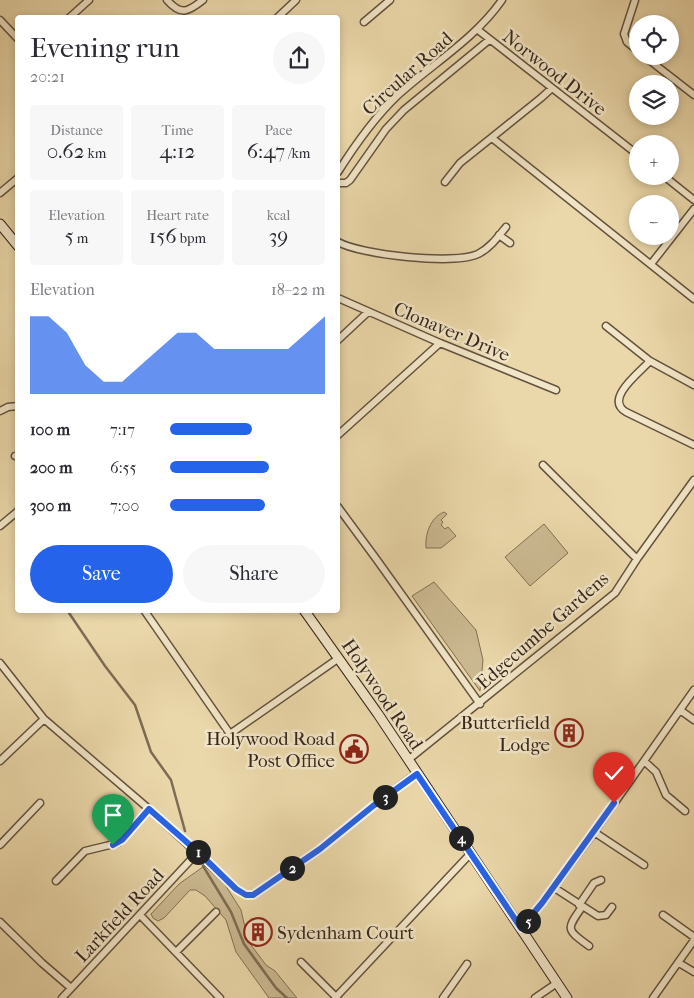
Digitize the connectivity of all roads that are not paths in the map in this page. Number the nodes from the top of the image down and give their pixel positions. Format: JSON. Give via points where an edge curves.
{"nodes":[{"id":1,"x":89,"y":0,"type":"edge"},
{"id":2,"x":167,"y":0,"type":"edge"},
{"id":3,"x":202,"y":0,"type":"edge"},
{"id":4,"x":296,"y":0,"type":"edge"},
{"id":5,"x":390,"y":0,"type":"edge"},
{"id":6,"x":502,"y":0,"type":"edge"},
{"id":7,"x":635,"y":0,"type":"edge"},
{"id":8,"x":76,"y":11,"type":"junction"},
{"id":9,"x":72,"y":15,"type":"edge"},
{"id":10,"x":79,"y":15,"type":"edge"},
{"id":11,"x":281,"y":15,"type":"edge"},
{"id":12,"x":630,"y":15,"type":"edge"},
{"id":13,"x":629,"y":19,"type":"edge"},
{"id":14,"x":0,"y":20,"type":"edge"},
{"id":15,"x":364,"y":22,"type":"dead end"},
{"id":16,"x":478,"y":30,"type":"junction"},
{"id":17,"x":15,"y":36,"type":"edge"},
{"id":18,"x":490,"y":40,"type":"junction"},
{"id":19,"x":629,"y":44,"type":"edge"},
{"id":20,"x":656,"y":65,"type":"edge"},
{"id":21,"x":552,"y":88,"type":"junction"},
{"id":22,"x":694,"y":95,"type":"edge"},
{"id":23,"x":492,"y":138,"type":"junction"},
{"id":24,"x":629,"y":148,"type":"edge"},
{"id":25,"x":340,"y":169,"type":"edge"},
{"id":26,"x":15,"y":180,"type":"edge"},
{"id":27,"x":445,"y":182,"type":"dead end"},
{"id":28,"x":340,"y":183,"type":"edge"},
{"id":29,"x":675,"y":185,"type":"edge"},
{"id":30,"x":0,"y":193,"type":"edge"},
{"id":31,"x":694,"y":200,"type":"edge"},
{"id":32,"x":694,"y":209,"type":"edge"},
{"id":33,"x":0,"y":224,"type":"edge"},
{"id":34,"x":506,"y":227,"type":"dead end"},
{"id":35,"x":499,"y":234,"type":"junction"},
{"id":36,"x":15,"y":242,"type":"edge"},
{"id":37,"x":340,"y":243,"type":"edge"},
{"id":38,"x":510,"y":243,"type":"dead end"},
{"id":39,"x":651,"y":264,"type":"junction"},
{"id":40,"x":340,"y":299,"type":"edge"},
{"id":41,"x":694,"y":299,"type":"edge"},
{"id":42,"x":368,"y":312,"type":"junction"},
{"id":43,"x":606,"y":326,"type":"dead end"},
{"id":44,"x":340,"y":338,"type":"edge"},
{"id":45,"x":440,"y":343,"type":"junction"},
{"id":46,"x":650,"y":361,"type":"junction"},
{"id":47,"x":694,"y":385,"type":"edge"},
{"id":48,"x":556,"y":390,"type":"dead end"},
{"id":49,"x":15,"y":406,"type":"edge"},
{"id":50,"x":0,"y":411,"type":"edge"},
{"id":51,"x":340,"y":433,"type":"edge"},
{"id":52,"x":694,"y":445,"type":"edge"},
{"id":53,"x":543,"y":465,"type":"dead end"},
{"id":54,"x":694,"y":480,"type":"edge"},
{"id":55,"x":340,"y":511,"type":"edge"},
{"id":56,"x":15,"y":514,"type":"edge"},
{"id":57,"x":0,"y":526,"type":"edge"},
{"id":58,"x":637,"y":559,"type":"junction"},
{"id":59,"x":146,"y":613,"type":"edge"},
{"id":60,"x":306,"y":613,"type":"edge"},
{"id":61,"x":339,"y":658,"type":"junction"},
{"id":62,"x":0,"y":663,"type":"edge"},
{"id":63,"x":7,"y":673,"type":"junction"},
{"id":64,"x":0,"y":678,"type":"edge"},
{"id":65,"x":694,"y":690,"type":"edge"},
{"id":66,"x":480,"y":704,"type":"junction"},
{"id":67,"x":680,"y":710,"type":"junction"},
{"id":68,"x":44,"y":718,"type":"junction"},
{"id":69,"x":694,"y":720,"type":"edge"},
{"id":70,"x":408,"y":760,"type":"junction"},
{"id":71,"x":0,"y":761,"type":"edge"},
{"id":72,"x":644,"y":761,"type":"junction"},
{"id":73,"x":417,"y":774,"type":"junction"},
{"id":74,"x":40,"y":803,"type":"dead end"},
{"id":75,"x":149,"y":809,"type":"junction"},
{"id":76,"x":685,"y":811,"type":"dead end"},
{"id":77,"x":594,"y":832,"type":"junction"},
{"id":78,"x":1,"y":841,"type":"edge"},
{"id":79,"x":198,"y":852,"type":"junction"},
{"id":80,"x":471,"y":853,"type":"junction"},
{"id":81,"x":644,"y":865,"type":"dead end"},
{"id":82,"x":601,"y":880,"type":"dead end"},
{"id":83,"x":56,"y":881,"type":"dead end"},
{"id":84,"x":553,"y":887,"type":"junction"},
{"id":85,"x":581,"y":906,"type":"junction"},
{"id":86,"x":612,"y":907,"type":"dead end"},
{"id":87,"x":216,"y":912,"type":"dead end"},
{"id":88,"x":140,"y":915,"type":"junction"},
{"id":89,"x":663,"y":916,"type":"dead end"},
{"id":90,"x":0,"y":922,"type":"edge"},
{"id":91,"x":521,"y":928,"type":"junction"},
{"id":92,"x":694,"y":939,"type":"edge"},
{"id":93,"x":589,"y":946,"type":"dead end"},
{"id":94,"x":176,"y":952,"type":"junction"},
{"id":95,"x":300,"y":962,"type":"dead end"},
{"id":96,"x":678,"y":963,"type":"junction"},
{"id":97,"x":467,"y":964,"type":"dead end"},
{"id":98,"x":694,"y":972,"type":"edge"},
{"id":99,"x":557,"y":983,"type":"junction"},
{"id":100,"x":71,"y":988,"type":"junction"},
{"id":101,"x":62,"y":998,"type":"edge"},
{"id":102,"x":220,"y":998,"type":"edge"},
{"id":103,"x":336,"y":998,"type":"edge"},
{"id":104,"x":443,"y":998,"type":"edge"},
{"id":105,"x":535,"y":998,"type":"edge"},
{"id":106,"x":567,"y":998,"type":"edge"},
{"id":107,"x":653,"y":998,"type":"edge"}],
"edges":[{"from":1,"to":8,"type":"street"},
{"from":2,"to":3,"type":"street","via":[[176,9],[184,11]]},
{"from":4,"to":11,"type":"street"},
{"from":5,"to":15,"type":"street"},
{"from":6,"to":16,"type":"street","name":"Circular Road"},
{"from":7,"to":12,"type":"street"},
{"from":8,"to":9,"type":"street"},
{"from":8,"to":10,"type":"street"},
{"from":13,"to":19,"type":"street","via":[[624,34]]},
{"from":14,"to":17,"type":"street"},
{"from":16,"to":18,"type":"street","name":"Norwood Drive"},
{"from":16,"to":25,"type":"street","name":"Circular Road","via":[[382,111]]},
{"from":18,"to":21,"type":"street","name":"Norwood Drive"},
{"from":18,"to":28,"type":"street","name":"Circular Road","via":[[404,110],[350,180]]},
{"from":20,"to":22,"type":"street"},
{"from":21,"to":23,"type":"street"},
{"from":21,"to":24,"type":"street","name":"Norwood Drive"},
{"from":23,"to":27,"type":"street","via":[[460,163]]},
{"from":23,"to":39,"type":"street"},
{"from":26,"to":30,"type":"street"},
{"from":29,"to":31,"type":"street"},
{"from":32,"to":39,"type":"street"},
{"from":33,"to":36,"type":"main road"},
{"from":34,"to":35,"type":"street"},
{"from":35,"to":37,"type":"street","via":[[478,253],[459,258],[399,257]]},
{"from":35,"to":38,"type":"street"},
{"from":39,"to":41,"type":"street"},
{"from":40,"to":42,"type":"street","name":"Clonaver Drive"},
{"from":42,"to":44,"type":"street"},
{"from":42,"to":45,"type":"street","name":"Clonaver Drive"},
{"from":43,"to":46,"type":"street"},
{"from":45,"to":48,"type":"street","name":"Clonaver Drive"},
{"from":45,"to":51,"type":"street"},
{"from":46,"to":47,"type":"street"},
{"from":46,"to":52,"type":"street","via":[[621,393],[618,405]]},
{"from":49,"to":50,"type":"street"},
{"from":53,"to":58,"type":"street"},
{"from":54,"to":58,"type":"street","name":"Edgecumbe Gardens"},
{"from":55,"to":66,"type":"street"},
{"from":56,"to":57,"type":"street"},
{"from":58,"to":66,"type":"street","name":"Edgecumbe Gardens","via":[[615,593]]},
{"from":59,"to":61,"type":"street","via":[[230,734]]},
{"from":60,"to":61,"type":"main road","name":"Holywood Road"},
{"from":61,"to":70,"type":"main road","name":"Holywood Road"},
{"from":62,"to":63,"type":"street"},
{"from":63,"to":64,"type":"street"},
{"from":63,"to":68,"type":"street"},
{"from":65,"to":67,"type":"street"},
{"from":66,"to":70,"type":"street","name":"Edgecumbe Gardens"},
{"from":67,"to":69,"type":"street"},
{"from":67,"to":72,"type":"street"},
{"from":68,"to":71,"type":"street"},
{"from":68,"to":75,"type":"street"},
{"from":70,"to":73,"type":"main road","name":"Holywood Road"},
{"from":72,"to":76,"type":"street","via":[[656,772],[666,794]]},
{"from":72,"to":77,"type":"street"},
{"from":73,"to":79,"type":"street","via":[[320,849],[253,895],[236,889]]},
{"from":73,"to":80,"type":"main road","name":"Holywood Road"},
{"from":74,"to":78,"type":"street"},
{"from":75,"to":79,"type":"street"},
{"from":75,"to":83,"type":"street","via":[[118,843],[84,851]]},
{"from":77,"to":81,"type":"street"},
{"from":77,"to":84,"type":"street"},
{"from":79,"to":88,"type":"street","name":"Larkfield Road"},
{"from":80,"to":91,"type":"main road","name":"Holywood Road"},
{"from":80,"to":103,"type":"street"},
{"from":82,"to":85,"type":"street","via":[[594,883]]},
{"from":84,"to":85,"type":"street"},
{"from":84,"to":91,"type":"street"},
{"from":85,"to":86,"type":"street","via":[[602,917]]},
{"from":85,"to":93,"type":"street","via":[[570,928]]},
{"from":87,"to":94,"type":"street"},
{"from":88,"to":94,"type":"street"},
{"from":88,"to":100,"type":"street","name":"Larkfield Road"},
{"from":89,"to":92,"type":"street"},
{"from":90,"to":100,"type":"street"},
{"from":91,"to":99,"type":"main road","name":"Holywood Road"},
{"from":92,"to":96,"type":"street"},
{"from":94,"to":102,"type":"street"},
{"from":95,"to":103,"type":"street"},
{"from":96,"to":98,"type":"street"},
{"from":96,"to":107,"type":"street"},
{"from":97,"to":104,"type":"street"},
{"from":99,"to":105,"type":"street"},
{"from":99,"to":106,"type":"main road","name":"Holywood Road"},
{"from":100,"to":101,"type":"street","name":"Larkfield Road"}]}
